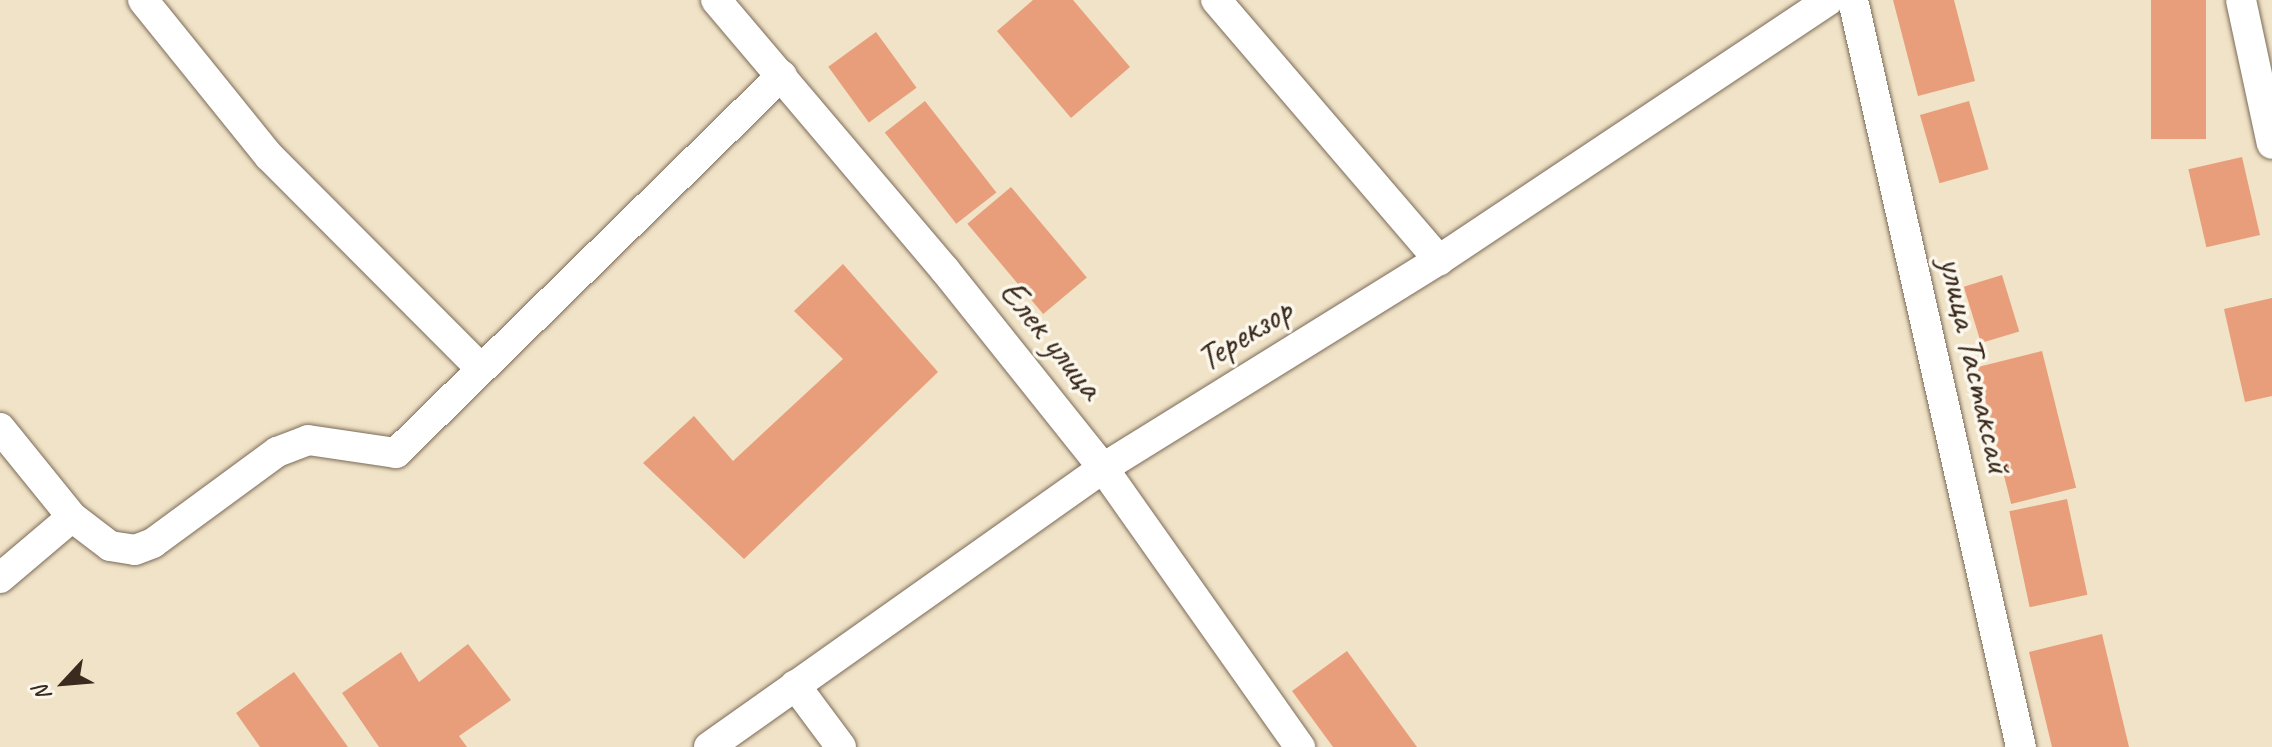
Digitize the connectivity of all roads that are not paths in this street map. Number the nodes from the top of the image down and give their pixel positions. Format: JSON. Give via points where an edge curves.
{"nodes":[{"id":1,"x":143,"y":0,"type":"edge"},
{"id":2,"x":716,"y":0,"type":"edge"},
{"id":3,"x":1216,"y":0,"type":"edge"},
{"id":4,"x":1829,"y":0,"type":"edge"},
{"id":5,"x":1853,"y":0,"type":"edge"},
{"id":6,"x":2241,"y":0,"type":"edge"},
{"id":7,"x":1791,"y":10,"type":"edge"},
{"id":8,"x":782,"y":75,"type":"junction"},
{"id":9,"x":2272,"y":144,"type":"edge"},
{"id":10,"x":1439,"y":260,"type":"junction"},
{"id":11,"x":479,"y":367,"type":"junction"},
{"id":12,"x":0,"y":428,"type":"edge"},
{"id":13,"x":1103,"y":468,"type":"junction"},
{"id":14,"x":72,"y":517,"type":"junction"},
{"id":15,"x":0,"y":578,"type":"edge"},
{"id":16,"x":795,"y":685,"type":"junction"},
{"id":17,"x":709,"y":747,"type":"edge"},
{"id":18,"x":841,"y":747,"type":"edge"},
{"id":19,"x":1300,"y":747,"type":"edge"},
{"id":20,"x":2021,"y":747,"type":"edge"}],
"edges":[{"from":1,"to":11,"type":"street","via":[[269,156]]},
{"from":2,"to":8,"type":"street","name":"Елек улица"},
{"from":3,"to":10,"type":"street"},
{"from":4,"to":7,"type":"street","name":"Терекзор"},
{"from":5,"to":20,"type":"street","name":"улица Тастаксай"},
{"from":6,"to":9,"type":"street"},
{"from":7,"to":10,"type":"street","name":"Терекзор"},
{"from":8,"to":11,"type":"street"},
{"from":8,"to":13,"type":"street","name":"Елек улица"},
{"from":10,"to":13,"type":"street","name":"Терекзор"},
{"from":11,"to":14,"type":"street","via":[[396,453],[308,440],[277,452],[153,543],[135,550],[110,546]]},
{"from":12,"to":14,"type":"street"},
{"from":13,"to":16,"type":"street","name":"Терекзор"},
{"from":13,"to":19,"type":"street","name":"Елек улица"},
{"from":14,"to":15,"type":"street"},
{"from":16,"to":17,"type":"street","name":"Терекзор"},
{"from":16,"to":18,"type":"street"}]}
